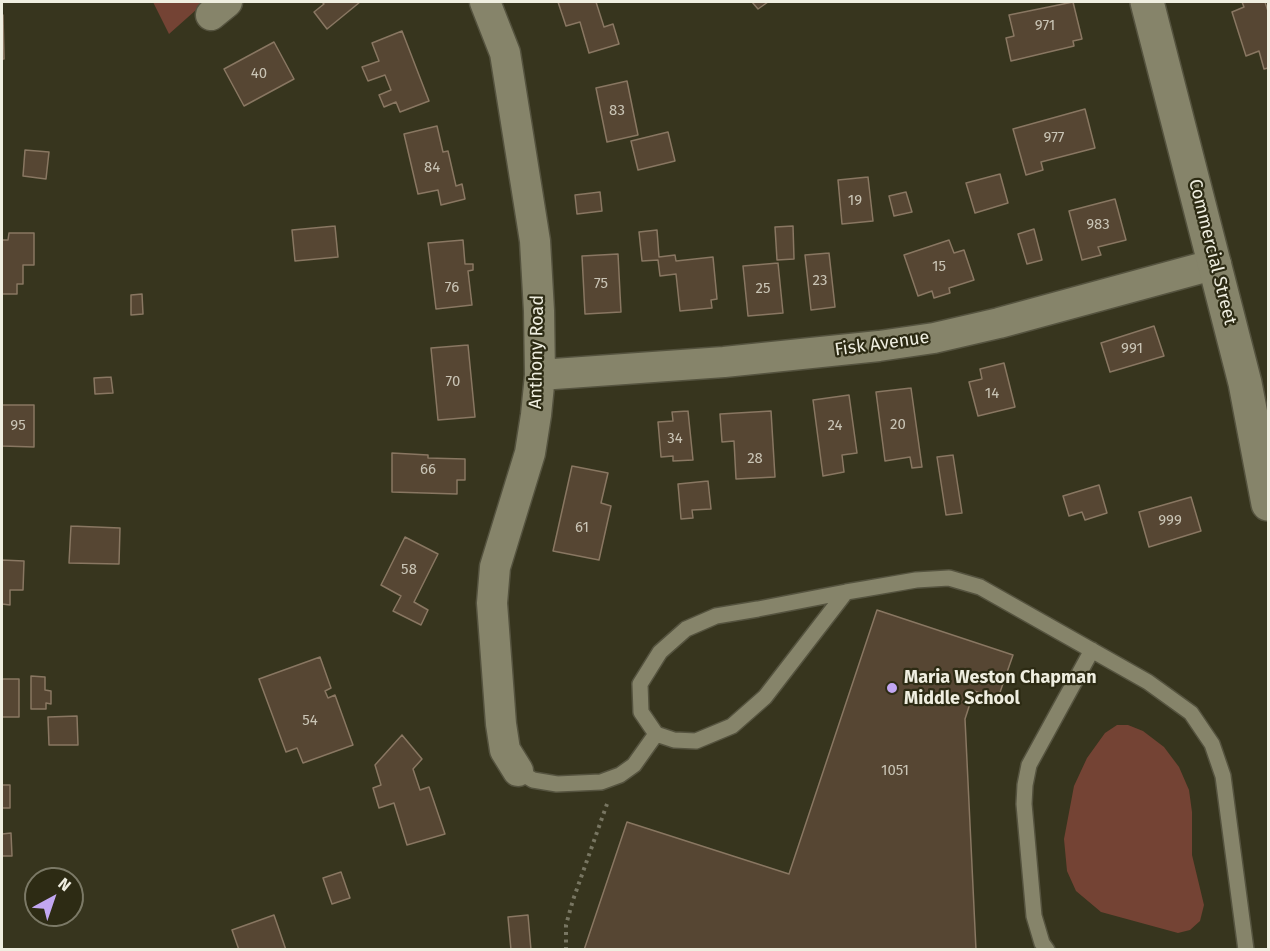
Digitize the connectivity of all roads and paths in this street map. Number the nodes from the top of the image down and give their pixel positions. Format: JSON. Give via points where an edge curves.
{"nodes":[{"id":1,"x":485,"y":2,"type":"edge"},
{"id":2,"x":1147,"y":2,"type":"edge"},
{"id":3,"x":1216,"y":264,"type":"junction"},
{"id":4,"x":540,"y":375,"type":"junction"},
{"id":5,"x":1269,"y":504,"type":"edge"},
{"id":6,"x":846,"y":592,"type":"junction"},
{"id":7,"x":1092,"y":650,"type":"junction"},
{"id":8,"x":656,"y":734,"type":"junction"},
{"id":9,"x":518,"y":771,"type":"joint"},
{"id":10,"x":601,"y":782,"type":"junction"},
{"id":11,"x":566,"y":950,"type":"edge"},
{"id":12,"x":1047,"y":950,"type":"edge"},
{"id":13,"x":1246,"y":950,"type":"edge"}],
"edges":[{"from":1,"to":4,"type":"street","name":"Anthony Road","via":[[505,53],[535,241]]},
{"from":2,"to":3,"type":"main road","name":"Commercial Street"},
{"from":3,"to":4,"type":"street","name":"Fisk Avenue","via":[[934,338],[748,359]]},
{"from":3,"to":5,"type":"main road","name":"Commercial Street"},
{"from":4,"to":9,"type":"street","name":"Anthony Road","via":[[530,453],[495,567],[492,603],[502,733],[505,750]]},
{"from":6,"to":7,"type":"lane","via":[[949,578],[980,587]]},
{"from":6,"to":8,"type":"lane","via":[[765,697],[732,726],[696,741]]},
{"from":6,"to":8,"type":"lane","via":[[716,616],[686,629],[660,652],[640,684],[641,712]]},
{"from":7,"to":12,"type":"lane","via":[[1029,765],[1025,785],[1034,916]]},
{"from":7,"to":13,"type":"lane","via":[[1149,682],[1191,713],[1212,744],[1223,776]]},
{"from":8,"to":10,"type":"lane","via":[[634,765]]},
{"from":9,"to":10,"type":"lane","via":[[533,780],[557,784]]},
{"from":10,"to":11,"type":"path","via":[[607,804],[573,900],[566,925]]}]}
